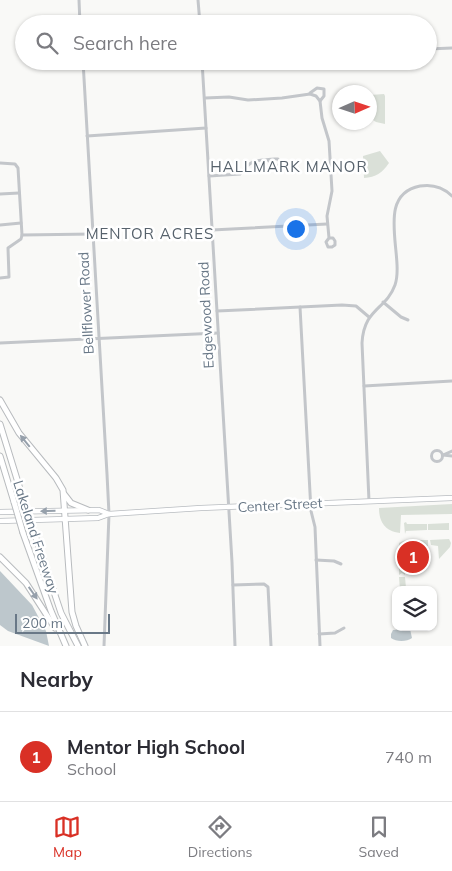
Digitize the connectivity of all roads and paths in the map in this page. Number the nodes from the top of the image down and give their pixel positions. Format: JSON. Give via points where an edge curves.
{"nodes":[{"id":1,"x":79,"y":0,"type":"edge"},
{"id":2,"x":198,"y":0,"type":"edge"},
{"id":3,"x":80,"y":15,"type":"edge"},
{"id":4,"x":199,"y":15,"type":"edge"},
{"id":5,"x":452,"y":48,"type":"edge"},
{"id":6,"x":437,"y":49,"type":"edge"},
{"id":7,"x":83,"y":70,"type":"edge"},
{"id":8,"x":203,"y":70,"type":"edge"},
{"id":9,"x":310,"y":94,"type":"junction"},
{"id":10,"x":205,"y":98,"type":"junction"},
{"id":11,"x":320,"y":101,"type":"junction"},
{"id":12,"x":206,"y":128,"type":"junction"},
{"id":13,"x":87,"y":136,"type":"junction"},
{"id":14,"x":268,"y":160,"type":"dead end"},
{"id":15,"x":0,"y":163,"type":"edge"},
{"id":16,"x":209,"y":176,"type":"junction"},
{"id":17,"x":19,"y":193,"type":"junction"},
{"id":18,"x":0,"y":194,"type":"edge"},
{"id":19,"x":452,"y":196,"type":"edge"},
{"id":20,"x":20,"y":223,"type":"junction"},
{"id":21,"x":327,"y":224,"type":"junction"},
{"id":22,"x":0,"y":225,"type":"edge"},
{"id":23,"x":212,"y":230,"type":"junction"},
{"id":24,"x":93,"y":234,"type":"junction"},
{"id":25,"x":22,"y":236,"type":"junction"},
{"id":26,"x":329,"y":238,"type":"dead end"},
{"id":27,"x":0,"y":278,"type":"edge"},
{"id":28,"x":383,"y":302,"type":"junction"},
{"id":29,"x":300,"y":307,"type":"junction"},
{"id":30,"x":217,"y":311,"type":"junction"},
{"id":31,"x":369,"y":316,"type":"junction"},
{"id":32,"x":408,"y":320,"type":"dead end"},
{"id":33,"x":218,"y":333,"type":"junction"},
{"id":34,"x":99,"y":338,"type":"junction"},
{"id":35,"x":0,"y":343,"type":"edge"},
{"id":36,"x":452,"y":381,"type":"edge"},
{"id":37,"x":364,"y":386,"type":"junction"},
{"id":38,"x":0,"y":400,"type":"edge"},
{"id":39,"x":0,"y":424,"type":"edge"},
{"id":40,"x":452,"y":451,"type":"edge"},
{"id":41,"x":0,"y":456,"type":"edge"},
{"id":42,"x":452,"y":456,"type":"edge"},
{"id":43,"x":63,"y":492,"type":"junction"},
{"id":44,"x":452,"y":498,"type":"edge"},
{"id":45,"x":369,"y":501,"type":"junction"},
{"id":46,"x":311,"y":504,"type":"junction"},
{"id":47,"x":229,"y":507,"type":"junction"},
{"id":48,"x":88,"y":510,"type":"junction"},
{"id":49,"x":65,"y":511,"type":"junction"},
{"id":50,"x":0,"y":512,"type":"edge"},
{"id":51,"x":109,"y":514,"type":"junction"},
{"id":52,"x":66,"y":520,"type":"junction"},
{"id":53,"x":0,"y":521,"type":"edge"},
{"id":54,"x":0,"y":557,"type":"edge"},
{"id":55,"x":316,"y":560,"type":"junction"},
{"id":56,"x":341,"y":564,"type":"dead end"},
{"id":57,"x":233,"y":585,"type":"junction"},
{"id":58,"x":344,"y":628,"type":"dead end"},
{"id":59,"x":320,"y":634,"type":"junction"},
{"id":60,"x":65,"y":644,"type":"edge"},
{"id":61,"x":78,"y":646,"type":"edge"},
{"id":62,"x":85,"y":646,"type":"edge"},
{"id":63,"x":104,"y":646,"type":"edge"},
{"id":64,"x":235,"y":646,"type":"edge"},
{"id":65,"x":271,"y":646,"type":"edge"},
{"id":66,"x":320,"y":646,"type":"edge"}],
"edges":[{"from":1,"to":3,"type":"street"},
{"from":2,"to":4,"type":"street"},
{"from":5,"to":6,"type":"street"},
{"from":7,"to":13,"type":"street","name":"Bellflower Road"},
{"from":8,"to":10,"type":"street","name":"Edgewood Road"},
{"from":9,"to":10,"type":"street","via":[[248,100]]},
{"from":9,"to":11,"type":"street"},
{"from":9,"to":11,"type":"street","via":[[317,88],[324,89],[325,94]]},
{"from":10,"to":12,"type":"street","name":"Edgewood Road"},
{"from":11,"to":21,"type":"street","via":[[329,141],[332,191]]},
{"from":12,"to":13,"type":"street"},
{"from":12,"to":16,"type":"street","name":"Edgewood Road"},
{"from":13,"to":24,"type":"street","name":"Bellflower Road"},
{"from":14,"to":16,"type":"street","via":[[249,163],[240,174]]},
{"from":15,"to":17,"type":"street","via":[[17,166]]},
{"from":16,"to":23,"type":"street","name":"Edgewood Road"},
{"from":17,"to":18,"type":"street"},
{"from":17,"to":20,"type":"street"},
{"from":19,"to":28,"type":"street","via":[[439,187],[426,185],[400,198],[394,220],[396,280]]},
{"from":20,"to":22,"type":"street"},
{"from":20,"to":25,"type":"street"},
{"from":21,"to":23,"type":"street"},
{"from":21,"to":26,"type":"street"},
{"from":23,"to":30,"type":"street","name":"Edgewood Road"},
{"from":24,"to":25,"type":"street"},
{"from":24,"to":34,"type":"street","name":"Bellflower Road"},
{"from":25,"to":27,"type":"street","via":[[8,248],[9,278]]},
{"from":28,"to":31,"type":"street"},
{"from":28,"to":32,"type":"street"},
{"from":29,"to":30,"type":"street"},
{"from":29,"to":31,"type":"street","via":[[342,304],[356,306]]},
{"from":29,"to":46,"type":"street"},
{"from":30,"to":33,"type":"street","name":"Edgewood Road"},
{"from":31,"to":37,"type":"street","via":[[362,331]]},
{"from":33,"to":34,"type":"street"},
{"from":33,"to":47,"type":"street","name":"Edgewood Road"},
{"from":34,"to":35,"type":"street"},
{"from":34,"to":51,"type":"street","name":"Bellflower Road"},
{"from":36,"to":37,"type":"street"},
{"from":37,"to":45,"type":"street"},
{"from":43,"to":38,"type":"highway","one_way":true,"via":[[56,478],[19,433]]},
{"from":39,"to":61,"type":"highway","name":"Lakeland Freeway","bridge":true,"via":[[61,613]]},
{"from":40,"to":42,"type":"street","via":[[443,455]]},
{"from":41,"to":60,"type":"highway","name":"Lakeland Freeway","bridge":true,"via":[[50,611]]},
{"from":43,"to":48,"type":"highway","via":[[71,502]]},
{"from":43,"to":49,"type":"highway"},
{"from":44,"to":45,"type":"main road","name":"Center Street"},
{"from":45,"to":46,"type":"main road","name":"Center Street"},
{"from":46,"to":47,"type":"main road","name":"Center Street"},
{"from":46,"to":55,"type":"street"},
{"from":47,"to":51,"type":"main road","name":"Center Street"},
{"from":47,"to":57,"type":"street","name":"Edgewood Road"},
{"from":48,"to":49,"type":"main road","name":"Center Street"},
{"from":48,"to":51,"type":"main road","name":"Center Street"},
{"from":49,"to":50,"type":"main road","name":"Center Street","one_way":true},
{"from":49,"to":52,"type":"highway"},
{"from":51,"to":52,"type":"main road","name":"Center Street"},
{"from":51,"to":63,"type":"street","name":"Bellflower Road"},
{"from":52,"to":53,"type":"main road","name":"Center Street"},
{"from":52,"to":62,"type":"highway","via":[[72,612]]},
{"from":54,"to":60,"type":"highway","one_way":true,"via":[[26,584]]},
{"from":55,"to":56,"type":"street"},
{"from":55,"to":59,"type":"street"},
{"from":57,"to":64,"type":"street","name":"Edgewood Road"},
{"from":57,"to":65,"type":"street","via":[[264,584],[268,587]]},
{"from":58,"to":59,"type":"street","via":[[335,633]]},
{"from":59,"to":66,"type":"street"}]}
